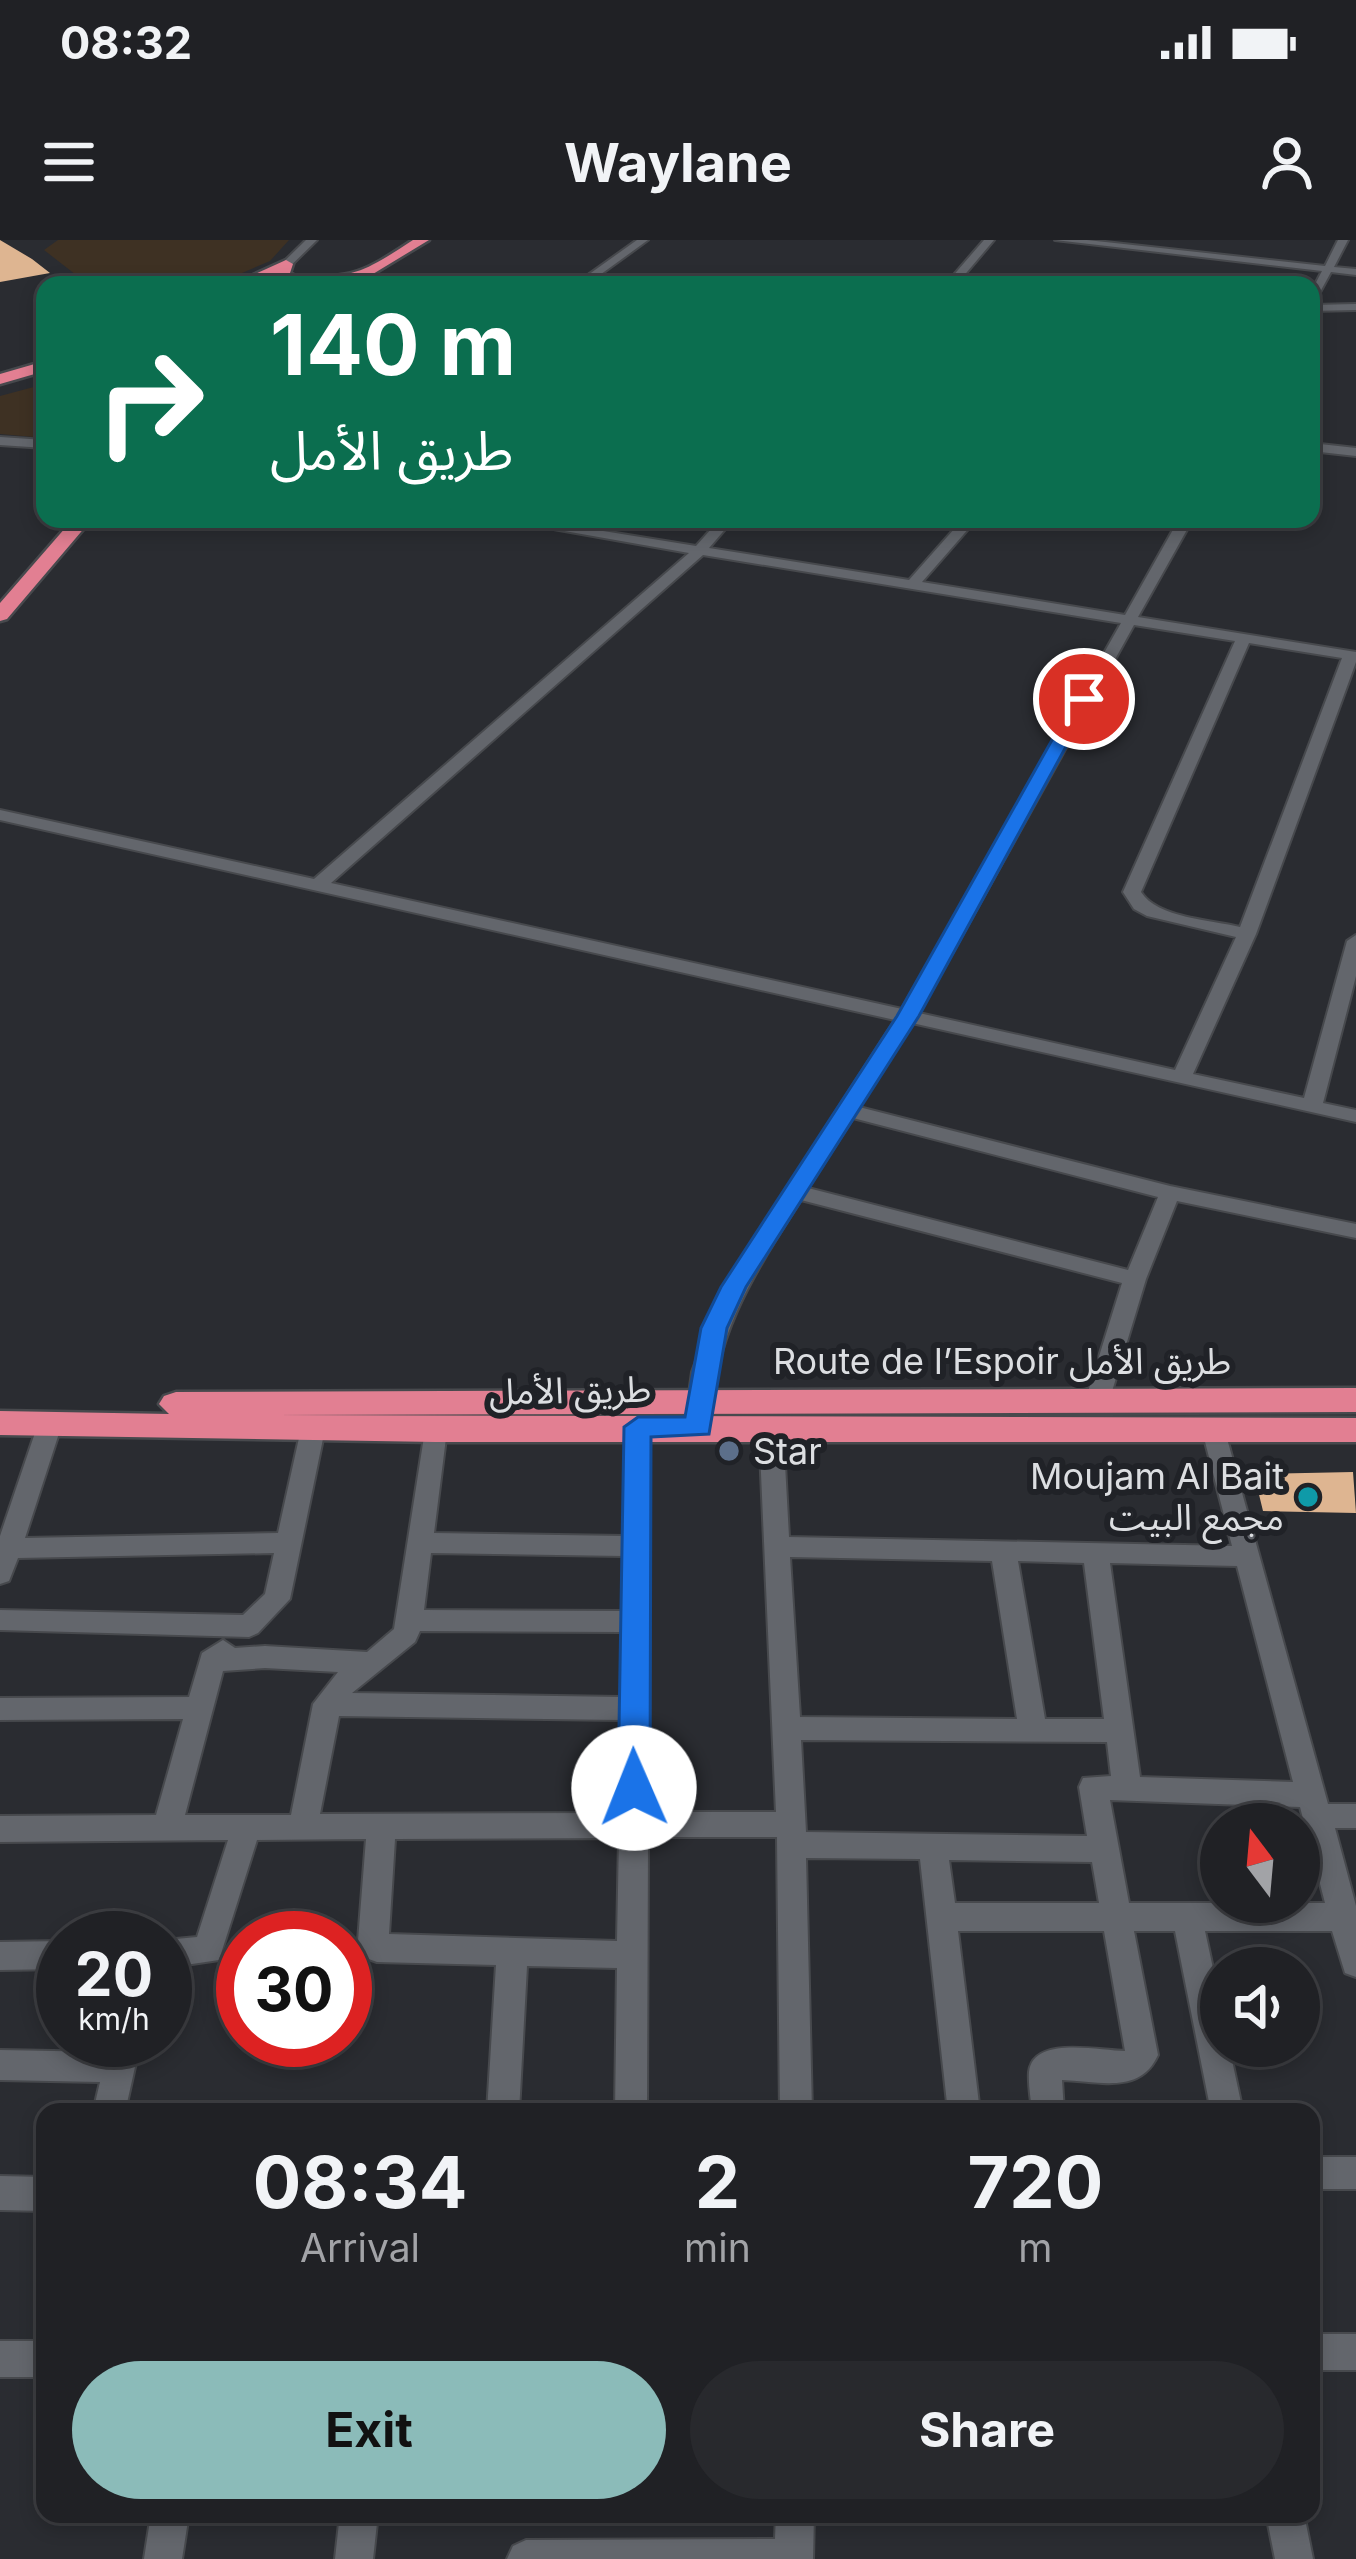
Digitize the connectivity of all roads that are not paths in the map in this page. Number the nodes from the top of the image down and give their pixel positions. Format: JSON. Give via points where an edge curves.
{"nodes":[{"id":1,"x":312,"y":240,"type":"edge"},
{"id":2,"x":422,"y":240,"type":"edge"},
{"id":3,"x":432,"y":240,"type":"edge"},
{"id":4,"x":643,"y":240,"type":"edge"},
{"id":5,"x":989,"y":240,"type":"edge"},
{"id":6,"x":1060,"y":240,"type":"edge"},
{"id":7,"x":1342,"y":240,"type":"edge"},
{"id":8,"x":281,"y":267,"type":"junction"},
{"id":9,"x":1327,"y":268,"type":"junction"},
{"id":10,"x":1356,"y":272,"type":"edge"},
{"id":11,"x":260,"y":276,"type":"edge"},
{"id":12,"x":273,"y":276,"type":"edge"},
{"id":13,"x":287,"y":276,"type":"edge"},
{"id":14,"x":368,"y":276,"type":"edge"},
{"id":15,"x":369,"y":276,"type":"edge"},
{"id":16,"x":592,"y":276,"type":"edge"},
{"id":17,"x":958,"y":276,"type":"edge"},
{"id":18,"x":1320,"y":284,"type":"edge"},
{"id":19,"x":1320,"y":306,"type":"edge"},
{"id":20,"x":1356,"y":308,"type":"edge"},
{"id":21,"x":36,"y":367,"type":"edge"},
{"id":22,"x":0,"y":377,"type":"edge"},
{"id":23,"x":0,"y":442,"type":"edge"},
{"id":24,"x":36,"y":444,"type":"edge"},
{"id":25,"x":1320,"y":448,"type":"edge"},
{"id":26,"x":1356,"y":452,"type":"edge"},
{"id":27,"x":63,"y":528,"type":"edge"},
{"id":28,"x":74,"y":528,"type":"edge"},
{"id":29,"x":559,"y":528,"type":"edge"},
{"id":30,"x":719,"y":528,"type":"edge"},
{"id":31,"x":962,"y":528,"type":"edge"},
{"id":32,"x":1181,"y":528,"type":"edge"},
{"id":33,"x":699,"y":551,"type":"junction"},
{"id":34,"x":913,"y":584,"type":"junction"},
{"id":35,"x":7,"y":594,"type":"edge"},
{"id":36,"x":0,"y":615,"type":"edge"},
{"id":37,"x":1127,"y":620,"type":"junction"},
{"id":38,"x":1244,"y":638,"type":"junction"},
{"id":39,"x":1353,"y":655,"type":"edge"},
{"id":40,"x":0,"y":815,"type":"edge"},
{"id":41,"x":317,"y":886,"type":"junction"},
{"id":42,"x":1247,"y":934,"type":"junction"},
{"id":43,"x":1356,"y":941,"type":"edge"},
{"id":44,"x":908,"y":1016,"type":"junction"},
{"id":45,"x":1182,"y":1076,"type":"junction"},
{"id":46,"x":1312,"y":1106,"type":"junction"},
{"id":47,"x":848,"y":1110,"type":"junction"},
{"id":48,"x":1356,"y":1116,"type":"edge"},
{"id":49,"x":793,"y":1191,"type":"junction"},
{"id":50,"x":1170,"y":1193,"type":"junction"},
{"id":51,"x":1356,"y":1232,"type":"edge"},
{"id":52,"x":1135,"y":1279,"type":"junction"},
{"id":53,"x":1098,"y":1398,"type":"junction"},
{"id":54,"x":0,"y":1404,"type":"edge"},
{"id":55,"x":699,"y":1414,"type":"junction"},
{"id":56,"x":0,"y":1423,"type":"edge"},
{"id":57,"x":50,"y":1424,"type":"junction"},
{"id":58,"x":1355,"y":1426,"type":"edge"},
{"id":59,"x":638,"y":1427,"type":"junction"},
{"id":60,"x":771,"y":1428,"type":"junction"},
{"id":61,"x":313,"y":1429,"type":"junction"},
{"id":62,"x":435,"y":1430,"type":"junction"},
{"id":63,"x":1214,"y":1430,"type":"junction"},
{"id":64,"x":289,"y":1543,"type":"junction"},
{"id":65,"x":420,"y":1543,"type":"junction"},
{"id":66,"x":636,"y":1546,"type":"junction"},
{"id":67,"x":777,"y":1547,"type":"junction"},
{"id":68,"x":8,"y":1548,"type":"junction"},
{"id":69,"x":1004,"y":1552,"type":"junction"},
{"id":70,"x":1096,"y":1554,"type":"junction"},
{"id":71,"x":1248,"y":1556,"type":"junction"},
{"id":72,"x":0,"y":1574,"type":"edge"},
{"id":73,"x":0,"y":1620,"type":"edge"},
{"id":74,"x":410,"y":1620,"type":"junction"},
{"id":75,"x":635,"y":1622,"type":"junction"},
{"id":76,"x":249,"y":1626,"type":"junction"},
{"id":77,"x":212,"y":1661,"type":"junction"},
{"id":78,"x":372,"y":1663,"type":"junction"},
{"id":79,"x":327,"y":1704,"type":"junction"},
{"id":80,"x":200,"y":1708,"type":"junction"},
{"id":81,"x":0,"y":1709,"type":"edge"},
{"id":82,"x":633,"y":1709,"type":"junction"},
{"id":83,"x":786,"y":1728,"type":"junction"},
{"id":84,"x":1033,"y":1730,"type":"junction"},
{"id":85,"x":1117,"y":1731,"type":"junction"},
{"id":86,"x":1127,"y":1785,"type":"junction"},
{"id":87,"x":1295,"y":1803,"type":"edge"},
{"id":88,"x":1313,"y":1803,"type":"edge"},
{"id":89,"x":1320,"y":1807,"type":"edge"},
{"id":90,"x":1356,"y":1816,"type":"edge"},
{"id":91,"x":167,"y":1827,"type":"junction"},
{"id":92,"x":634,"y":1827,"type":"junction"},
{"id":93,"x":1320,"y":1827,"type":"edge"},
{"id":94,"x":247,"y":1828,"type":"junction"},
{"id":95,"x":303,"y":1828,"type":"junction"},
{"id":96,"x":381,"y":1828,"type":"junction"},
{"id":97,"x":0,"y":1829,"type":"edge"},
{"id":98,"x":791,"y":1834,"type":"junction"},
{"id":99,"x":933,"y":1846,"type":"junction"},
{"id":100,"x":1105,"y":1849,"type":"junction"},
{"id":101,"x":944,"y":1917,"type":"junction"},
{"id":102,"x":1120,"y":1917,"type":"junction"},
{"id":103,"x":1186,"y":1917,"type":"junction"},
{"id":104,"x":1344,"y":1917,"type":"junction"},
{"id":105,"x":192,"y":1953,"type":"edge"},
{"id":106,"x":0,"y":1955,"type":"edge"},
{"id":107,"x":36,"y":1955,"type":"edge"},
{"id":108,"x":512,"y":1955,"type":"junction"},
{"id":109,"x":635,"y":1955,"type":"junction"},
{"id":110,"x":1356,"y":1963,"type":"edge"},
{"id":111,"x":36,"y":2061,"type":"edge"},
{"id":112,"x":0,"y":2065,"type":"edge"},
{"id":113,"x":119,"y":2067,"type":"edge"},
{"id":114,"x":111,"y":2103,"type":"edge"},
{"id":115,"x":504,"y":2103,"type":"edge"},
{"id":116,"x":632,"y":2103,"type":"edge"},
{"id":117,"x":796,"y":2103,"type":"edge"},
{"id":118,"x":963,"y":2103,"type":"edge"},
{"id":119,"x":1047,"y":2103,"type":"edge"},
{"id":120,"x":1224,"y":2103,"type":"edge"},
{"id":121,"x":1320,"y":2173,"type":"edge"},
{"id":122,"x":1356,"y":2173,"type":"edge"},
{"id":123,"x":0,"y":2193,"type":"edge"},
{"id":124,"x":36,"y":2194,"type":"edge"},
{"id":125,"x":1356,"y":2352,"type":"edge"},
{"id":126,"x":1320,"y":2353,"type":"edge"},
{"id":127,"x":0,"y":2359,"type":"edge"},
{"id":128,"x":36,"y":2359,"type":"edge"},
{"id":129,"x":169,"y":2523,"type":"edge"},
{"id":130,"x":358,"y":2523,"type":"edge"},
{"id":131,"x":795,"y":2523,"type":"edge"},
{"id":132,"x":1287,"y":2523,"type":"edge"},
{"id":133,"x":794,"y":2558,"type":"edge"},
{"id":134,"x":163,"y":2559,"type":"edge"},
{"id":135,"x":354,"y":2559,"type":"edge"},
{"id":136,"x":526,"y":2559,"type":"edge"},
{"id":137,"x":1294,"y":2559,"type":"edge"}],
"edges":[{"from":1,"to":8,"type":"street"},
{"from":2,"to":14,"type":"highway"},
{"from":3,"to":15,"type":"highway"},
{"from":4,"to":16,"type":"street"},
{"from":5,"to":17,"type":"street"},
{"from":6,"to":9,"type":"street"},
{"from":7,"to":9,"type":"street"},
{"from":8,"to":11,"type":"highway"},
{"from":8,"to":12,"type":"street"},
{"from":8,"to":13,"type":"highway"},
{"from":9,"to":10,"type":"street"},
{"from":9,"to":18,"type":"street"},
{"from":19,"to":20,"type":"street"},
{"from":21,"to":22,"type":"highway"},
{"from":23,"to":24,"type":"street"},
{"from":25,"to":26,"type":"street"},
{"from":27,"to":35,"type":"highway"},
{"from":28,"to":35,"type":"highway"},
{"from":29,"to":33,"type":"street"},
{"from":30,"to":33,"type":"street"},
{"from":31,"to":34,"type":"street"},
{"from":32,"to":37,"type":"street"},
{"from":33,"to":34,"type":"street"},
{"from":33,"to":41,"type":"street"},
{"from":34,"to":37,"type":"street"},
{"from":35,"to":36,"type":"highway"},
{"from":37,"to":38,"type":"street"},
{"from":37,"to":44,"type":"street"},
{"from":38,"to":39,"type":"street"},
{"from":38,"to":42,"type":"street","via":[[1132,892],[1154,912]]},
{"from":39,"to":42,"type":"street"},
{"from":40,"to":41,"type":"street"},
{"from":41,"to":44,"type":"street"},
{"from":42,"to":45,"type":"street"},
{"from":43,"to":46,"type":"street"},
{"from":44,"to":45,"type":"street"},
{"from":44,"to":47,"type":"street"},
{"from":45,"to":46,"type":"street"},
{"from":46,"to":48,"type":"street"},
{"from":47,"to":49,"type":"street"},
{"from":47,"to":50,"type":"street"},
{"from":49,"to":52,"type":"street"},
{"from":49,"to":55,"type":"street","via":[[714,1328]]},
{"from":50,"to":51,"type":"street"},
{"from":50,"to":52,"type":"street"},
{"from":52,"to":53,"type":"street"},
{"from":53,"to":55,"type":"highway","name":"Route de l’Espoir طريق الأمل"},
{"from":53,"to":58,"type":"highway","name":"Route de l’Espoir طريق الأمل"},
{"from":54,"to":55,"type":"highway","name":"Route de l’Espoir طريق الأمل"},
{"from":55,"to":59,"type":"highway","name":"طريق الأمل"},
{"from":55,"to":60,"type":"highway","name":"طريق الأمل"},
{"from":56,"to":57,"type":"highway","name":"طريق الأمل"},
{"from":57,"to":61,"type":"highway","name":"طريق الأمل"},
{"from":57,"to":68,"type":"street"},
{"from":58,"to":63,"type":"highway","name":"طريق الأمل"},
{"from":59,"to":62,"type":"highway","name":"طريق الأمل"},
{"from":59,"to":66,"type":"street"},
{"from":60,"to":63,"type":"highway","name":"طريق الأمل"},
{"from":60,"to":67,"type":"street"},
{"from":61,"to":62,"type":"highway","name":"طريق الأمل"},
{"from":61,"to":64,"type":"street"},
{"from":62,"to":65,"type":"street"},
{"from":63,"to":71,"type":"street"},
{"from":64,"to":68,"type":"street"},
{"from":64,"to":76,"type":"street","via":[[277,1599]]},
{"from":65,"to":66,"type":"street"},
{"from":65,"to":74,"type":"street"},
{"from":66,"to":75,"type":"street"},
{"from":67,"to":69,"type":"street"},
{"from":67,"to":83,"type":"street"},
{"from":68,"to":72,"type":"street"},
{"from":69,"to":70,"type":"street"},
{"from":69,"to":84,"type":"street"},
{"from":70,"to":71,"type":"street"},
{"from":70,"to":85,"type":"street"},
{"from":71,"to":88,"type":"street"},
{"from":73,"to":76,"type":"street"},
{"from":74,"to":75,"type":"street"},
{"from":74,"to":78,"type":"street","via":[[406,1634]]},
{"from":75,"to":82,"type":"street"},
{"from":76,"to":77,"type":"street"},
{"from":77,"to":78,"type":"street"},
{"from":77,"to":80,"type":"street"},
{"from":78,"to":79,"type":"street"},
{"from":79,"to":82,"type":"street"},
{"from":79,"to":95,"type":"street"},
{"from":80,"to":81,"type":"street"},
{"from":80,"to":91,"type":"street"},
{"from":82,"to":92,"type":"street"},
{"from":83,"to":84,"type":"street"},
{"from":83,"to":98,"type":"street"},
{"from":84,"to":85,"type":"street"},
{"from":85,"to":86,"type":"street"},
{"from":86,"to":87,"type":"street"},
{"from":86,"to":100,"type":"street","via":[[1094,1787]]},
{"from":89,"to":90,"type":"street"},
{"from":91,"to":94,"type":"street"},
{"from":91,"to":97,"type":"street"},
{"from":92,"to":96,"type":"street"},
{"from":92,"to":98,"type":"street"},
{"from":92,"to":109,"type":"street"},
{"from":93,"to":104,"type":"street"},
{"from":94,"to":95,"type":"street"},
{"from":94,"to":105,"type":"street","via":[[213,1942]]},
{"from":95,"to":96,"type":"street"},
{"from":96,"to":108,"type":"street","via":[[377,1948]]},
{"from":98,"to":99,"type":"street"},
{"from":98,"to":117,"type":"street"},
{"from":99,"to":100,"type":"street"},
{"from":99,"to":101,"type":"street"},
{"from":100,"to":102,"type":"street"},
{"from":101,"to":102,"type":"street"},
{"from":101,"to":118,"type":"street"},
{"from":102,"to":103,"type":"street"},
{"from":102,"to":119,"type":"street","via":[[1142,2055],[1133,2067],[1050,2065]]},
{"from":103,"to":104,"type":"street"},
{"from":103,"to":120,"type":"street"},
{"from":104,"to":110,"type":"street"},
{"from":106,"to":107,"type":"street"},
{"from":108,"to":109,"type":"street"},
{"from":108,"to":115,"type":"street"},
{"from":109,"to":116,"type":"street"},
{"from":111,"to":112,"type":"street"},
{"from":113,"to":114,"type":"street"},
{"from":121,"to":122,"type":"street"},
{"from":123,"to":124,"type":"street"},
{"from":125,"to":126,"type":"street"},
{"from":127,"to":128,"type":"street"},
{"from":129,"to":134,"type":"street"},
{"from":130,"to":135,"type":"street"},
{"from":131,"to":133,"type":"street"},
{"from":132,"to":137,"type":"street"},
{"from":133,"to":136,"type":"street"}]}
